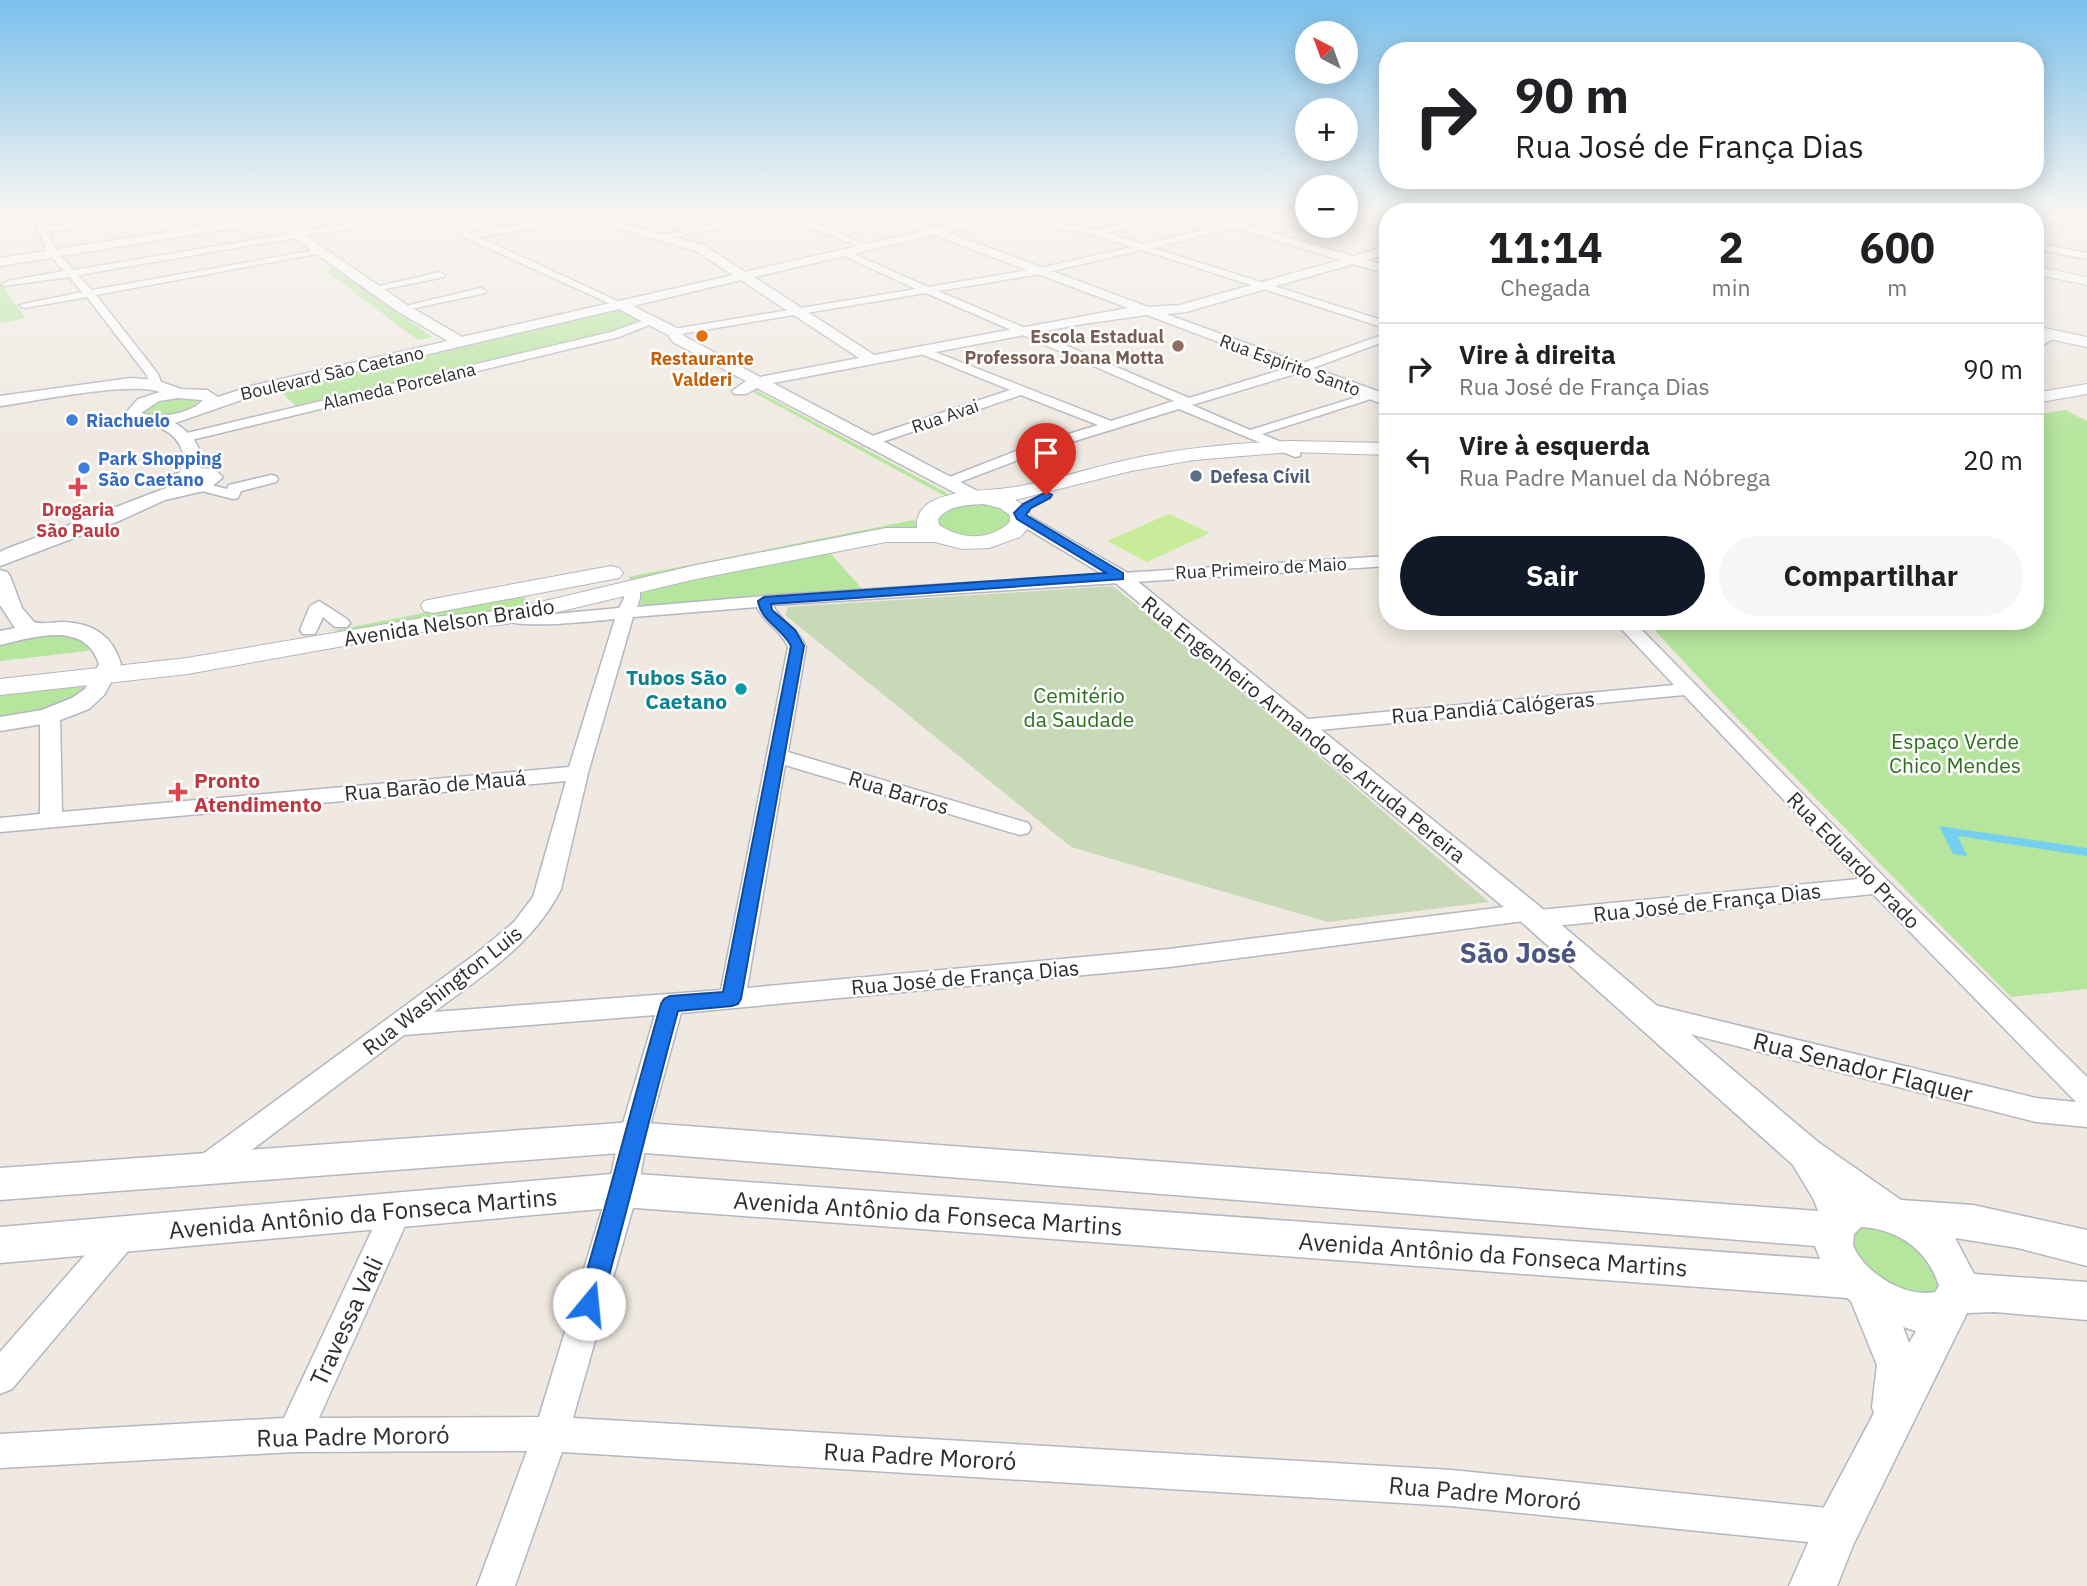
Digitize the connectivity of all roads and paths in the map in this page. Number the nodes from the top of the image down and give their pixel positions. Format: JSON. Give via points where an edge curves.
{"nodes":[{"id":1,"x":82,"y":285,"type":"edge"},
{"id":2,"x":134,"y":285,"type":"edge"},
{"id":3,"x":372,"y":285,"type":"edge"},
{"id":4,"x":391,"y":285,"type":"edge"},
{"id":5,"x":577,"y":285,"type":"edge"},
{"id":6,"x":700,"y":285,"type":"edge"},
{"id":7,"x":757,"y":285,"type":"edge"},
{"id":8,"x":915,"y":285,"type":"edge"},
{"id":9,"x":956,"y":285,"type":"edge"},
{"id":10,"x":1078,"y":285,"type":"edge"},
{"id":11,"x":1261,"y":285,"type":"edge"},
{"id":12,"x":1267,"y":285,"type":"edge"},
{"id":13,"x":1264,"y":286,"type":"junction"},
{"id":14,"x":376,"y":288,"type":"junction"},
{"id":15,"x":926,"y":290,"type":"junction"},
{"id":16,"x":481,"y":291,"type":"dead end"},
{"id":17,"x":89,"y":293,"type":"junction"},
{"id":18,"x":24,"y":304,"type":"dead end"},
{"id":19,"x":619,"y":304,"type":"junction"},
{"id":20,"x":402,"y":308,"type":"junction"},
{"id":21,"x":796,"y":312,"type":"junction"},
{"id":22,"x":1150,"y":312,"type":"junction"},
{"id":23,"x":1379,"y":323,"type":"edge"},
{"id":24,"x":647,"y":328,"type":"junction"},
{"id":25,"x":2044,"y":332,"type":"edge"},
{"id":26,"x":443,"y":333,"type":"junction"},
{"id":27,"x":1023,"y":333,"type":"junction"},
{"id":28,"x":2053,"y":334,"type":"junction"},
{"id":29,"x":670,"y":339,"type":"junction"},
{"id":30,"x":1379,"y":340,"type":"edge"},
{"id":31,"x":2044,"y":340,"type":"edge"},
{"id":32,"x":458,"y":341,"type":"junction"},
{"id":33,"x":2087,"y":342,"type":"edge"},
{"id":34,"x":923,"y":351,"type":"junction"},
{"id":35,"x":405,"y":352,"type":"junction"},
{"id":36,"x":872,"y":360,"type":"junction"},
{"id":37,"x":1128,"y":360,"type":"dead end"},
{"id":38,"x":140,"y":363,"type":"junction"},
{"id":39,"x":1102,"y":366,"type":"junction"},
{"id":40,"x":1301,"y":368,"type":"junction"},
{"id":41,"x":756,"y":382,"type":"junction"},
{"id":42,"x":156,"y":385,"type":"junction"},
{"id":43,"x":2087,"y":389,"type":"edge"},
{"id":44,"x":1022,"y":390,"type":"junction"},
{"id":45,"x":740,"y":391,"type":"junction"},
{"id":46,"x":106,"y":392,"type":"junction"},
{"id":47,"x":180,"y":393,"type":"junction"},
{"id":48,"x":1379,"y":397,"type":"edge"},
{"id":49,"x":2044,"y":397,"type":"edge"},
{"id":50,"x":2087,"y":397,"type":"edge"},
{"id":51,"x":2044,"y":398,"type":"edge"},
{"id":52,"x":1379,"y":399,"type":"edge"},
{"id":53,"x":0,"y":401,"type":"edge"},
{"id":54,"x":1182,"y":402,"type":"junction"},
{"id":55,"x":202,"y":404,"type":"junction"},
{"id":56,"x":0,"y":407,"type":"edge"},
{"id":57,"x":136,"y":407,"type":"junction"},
{"id":58,"x":153,"y":420,"type":"junction"},
{"id":59,"x":1108,"y":425,"type":"junction"},
{"id":60,"x":1253,"y":433,"type":"junction"},
{"id":61,"x":189,"y":436,"type":"junction"},
{"id":62,"x":1289,"y":449,"type":"junction"},
{"id":63,"x":1379,"y":449,"type":"edge"},
{"id":64,"x":858,"y":450,"type":"junction"},
{"id":65,"x":1379,"y":456,"type":"edge"},
{"id":66,"x":271,"y":479,"type":"dead end"},
{"id":67,"x":194,"y":481,"type":"junction"},
{"id":68,"x":947,"y":483,"type":"junction"},
{"id":69,"x":980,"y":498,"type":"junction"},
{"id":70,"x":932,"y":512,"type":"junction"},
{"id":71,"x":1021,"y":515,"type":"junction"},
{"id":72,"x":990,"y":541,"type":"junction"},
{"id":73,"x":1068,"y":546,"type":"junction"},
{"id":74,"x":0,"y":548,"type":"edge"},
{"id":75,"x":0,"y":560,"type":"edge"},
{"id":76,"x":1379,"y":562,"type":"edge"},
{"id":77,"x":605,"y":574,"type":"junction"},
{"id":78,"x":0,"y":576,"type":"edge"},
{"id":79,"x":1119,"y":576,"type":"junction"},
{"id":80,"x":632,"y":585,"type":"junction"},
{"id":81,"x":515,"y":591,"type":"junction"},
{"id":82,"x":567,"y":593,"type":"junction"},
{"id":83,"x":764,"y":601,"type":"junction"},
{"id":84,"x":625,"y":614,"type":"junction"},
{"id":85,"x":517,"y":615,"type":"junction"},
{"id":86,"x":1631,"y":630,"type":"edge"},
{"id":87,"x":34,"y":631,"type":"junction"},
{"id":88,"x":344,"y":631,"type":"junction"},
{"id":89,"x":0,"y":638,"type":"edge"},
{"id":90,"x":107,"y":668,"type":"junction"},
{"id":91,"x":0,"y":671,"type":"edge"},
{"id":92,"x":0,"y":687,"type":"edge"},
{"id":93,"x":1688,"y":690,"type":"junction"},
{"id":94,"x":50,"y":715,"type":"junction"},
{"id":95,"x":0,"y":724,"type":"edge"},
{"id":96,"x":1298,"y":726,"type":"junction"},
{"id":97,"x":779,"y":756,"type":"junction"},
{"id":98,"x":578,"y":773,"type":"junction"},
{"id":99,"x":51,"y":819,"type":"junction"},
{"id":100,"x":0,"y":825,"type":"edge"},
{"id":101,"x":1020,"y":828,"type":"dead end"},
{"id":102,"x":1878,"y":886,"type":"junction"},
{"id":103,"x":1531,"y":915,"type":"junction"},
{"id":104,"x":732,"y":999,"type":"junction"},
{"id":105,"x":670,"y":1004,"type":"junction"},
{"id":106,"x":1639,"y":1012,"type":"junction"},
{"id":107,"x":401,"y":1025,"type":"junction"},
{"id":108,"x":2087,"y":1096,"type":"edge"},
{"id":109,"x":2087,"y":1115,"type":"edge"},
{"id":110,"x":633,"y":1137,"type":"junction"},
{"id":111,"x":1805,"y":1153,"type":"junction"},
{"id":112,"x":204,"y":1169,"type":"junction"},
{"id":113,"x":0,"y":1184,"type":"edge"},
{"id":114,"x":623,"y":1190,"type":"junction"},
{"id":115,"x":398,"y":1208,"type":"junction"},
{"id":116,"x":1894,"y":1214,"type":"junction"},
{"id":117,"x":1838,"y":1227,"type":"junction"},
{"id":118,"x":123,"y":1234,"type":"junction"},
{"id":119,"x":0,"y":1245,"type":"edge"},
{"id":120,"x":2087,"y":1248,"type":"edge"},
{"id":121,"x":1861,"y":1285,"type":"junction"},
{"id":122,"x":1952,"y":1301,"type":"junction"},
{"id":123,"x":2087,"y":1301,"type":"edge"},
{"id":124,"x":0,"y":1377,"type":"edge"},
{"id":125,"x":1891,"y":1426,"type":"junction"},
{"id":126,"x":551,"y":1434,"type":"junction"},
{"id":127,"x":294,"y":1435,"type":"junction"},
{"id":128,"x":0,"y":1451,"type":"edge"},
{"id":129,"x":1838,"y":1527,"type":"junction"},
{"id":130,"x":496,"y":1586,"type":"edge"},
{"id":131,"x":1813,"y":1586,"type":"edge"}],
"edges":[{"from":1,"to":17,"type":"street"},
{"from":2,"to":17,"type":"street"},
{"from":3,"to":14,"type":"street"},
{"from":4,"to":14,"type":"street"},
{"from":5,"to":19,"type":"street"},
{"from":6,"to":19,"type":"street","name":"Boulevard São Caetano"},
{"from":7,"to":21,"type":"street"},
{"from":8,"to":15,"type":"street"},
{"from":9,"to":15,"type":"street"},
{"from":10,"to":22,"type":"street","name":"Rua Espírito Santo"},
{"from":11,"to":13,"type":"street"},
{"from":12,"to":13,"type":"street"},
{"from":13,"to":22,"type":"street","via":[[1181,309]]},
{"from":13,"to":23,"type":"street"},
{"from":14,"to":20,"type":"street"},
{"from":15,"to":21,"type":"street"},
{"from":15,"to":27,"type":"street"},
{"from":16,"to":20,"type":"street"},
{"from":17,"to":18,"type":"street"},
{"from":17,"to":38,"type":"street"},
{"from":19,"to":24,"type":"street"},
{"from":19,"to":32,"type":"street","name":"Boulevard São Caetano"},
{"from":20,"to":26,"type":"street"},
{"from":21,"to":29,"type":"street"},
{"from":21,"to":36,"type":"street"},
{"from":22,"to":27,"type":"street","via":[[1109,315]]},
{"from":22,"to":40,"type":"street","name":"Rua Espírito Santo"},
{"from":24,"to":29,"type":"street"},
{"from":24,"to":61,"type":"street","name":"Alameda Porcelana"},
{"from":25,"to":28,"type":"main road"},
{"from":26,"to":32,"type":"street"},
{"from":26,"to":35,"type":"street","name":"Boulevard São Caetano"},
{"from":27,"to":34,"type":"street"},
{"from":27,"to":39,"type":"street"},
{"from":28,"to":31,"type":"street"},
{"from":28,"to":33,"type":"main road"},
{"from":29,"to":41,"type":"street","via":[[678,339]]},
{"from":29,"to":45,"type":"street"},
{"from":30,"to":40,"type":"street"},
{"from":32,"to":35,"type":"street","name":"Boulevard São Caetano"},
{"from":34,"to":36,"type":"street"},
{"from":34,"to":44,"type":"street"},
{"from":35,"to":55,"type":"street","name":"Boulevard São Caetano"},
{"from":36,"to":41,"type":"street"},
{"from":37,"to":39,"type":"street"},
{"from":38,"to":42,"type":"street"},
{"from":38,"to":46,"type":"street","via":[[133,375]]},
{"from":39,"to":54,"type":"street"},
{"from":40,"to":48,"type":"street","name":"Rua Espírito Santo"},
{"from":40,"to":54,"type":"street"},
{"from":41,"to":45,"type":"street"},
{"from":41,"to":64,"type":"street"},
{"from":42,"to":46,"type":"street","via":[[131,383]]},
{"from":42,"to":47,"type":"street"},
{"from":43,"to":49,"type":"main road"},
{"from":44,"to":59,"type":"street"},
{"from":44,"to":64,"type":"street","name":"Rua Avai"},
{"from":45,"to":64,"type":"street"},
{"from":46,"to":53,"type":"street"},
{"from":46,"to":56,"type":"street"},
{"from":46,"to":57,"type":"street"},
{"from":47,"to":55,"type":"street"},
{"from":47,"to":57,"type":"street"},
{"from":50,"to":51,"type":"main road"},
{"from":52,"to":60,"type":"street"},
{"from":54,"to":59,"type":"street"},
{"from":54,"to":60,"type":"street"},
{"from":55,"to":58,"type":"street","via":[[176,417]]},
{"from":55,"to":61,"type":"street","via":[[189,420]]},
{"from":57,"to":58,"type":"street","via":[[132,411],[136,418]]},
{"from":58,"to":61,"type":"street"},
{"from":59,"to":68,"type":"street"},
{"from":60,"to":62,"type":"street"},
{"from":61,"to":67,"type":"street"},
{"from":62,"to":63,"type":"main road"},
{"from":62,"to":65,"type":"main road"},
{"from":62,"to":69,"type":"main road","via":[[1174,457]]},
{"from":62,"to":71,"type":"main road","via":[[1170,465],[1042,497]]},
{"from":64,"to":68,"type":"street"},
{"from":66,"to":67,"type":"street","via":[[234,491]]},
{"from":67,"to":74,"type":"street"},
{"from":67,"to":75,"type":"street"},
{"from":68,"to":69,"type":"street"},
{"from":69,"to":70,"type":"main road","via":[[956,500]]},
{"from":69,"to":71,"type":"main road","via":[[1007,504]]},
{"from":70,"to":72,"type":"main road","via":[[960,542]]},
{"from":70,"to":77,"type":"main road","name":"Avenida Nelson Braido"},
{"from":70,"to":80,"type":"main road","name":"Avenida Nelson Braido","via":[[886,535]]},
{"from":71,"to":72,"type":"main road","via":[[1015,531]]},
{"from":71,"to":73,"type":"street","name":"Rua Engenheiro Armando de Arruda Pereira"},
{"from":72,"to":73,"type":"street","name":"Rua Engenheiro Armando de Arruda Pereira","via":[[1037,539]]},
{"from":73,"to":79,"type":"street","name":"Rua Engenheiro Armando de Arruda Pereira"},
{"from":74,"to":75,"type":"street","via":[[6,553]]},
{"from":76,"to":79,"type":"street","name":"Rua Primeiro de Maio"},
{"from":77,"to":80,"type":"main road"},
{"from":77,"to":82,"type":"main road","name":"Avenida Nelson Braido"},
{"from":78,"to":87,"type":"street","via":[[16,619]]},
{"from":79,"to":83,"type":"street","name":"Rua Primeiro de Maio"},
{"from":79,"to":96,"type":"street","name":"Rua Engenheiro Armando de Arruda Pereira"},
{"from":80,"to":82,"type":"main road","name":"Avenida Nelson Braido"},
{"from":80,"to":84,"type":"street","name":"Rua Washington Luis"},
{"from":81,"to":82,"type":"main road","name":"Avenida Nelson Braido"},
{"from":81,"to":85,"type":"main road","via":[[529,598],[531,606]]},
{"from":81,"to":88,"type":"main road","name":"Avenida Nelson Braido"},
{"from":82,"to":85,"type":"main road","name":"Avenida Nelson Braido"},
{"from":83,"to":84,"type":"street","name":"Rua Primeiro de Maio"},
{"from":83,"to":97,"type":"street","via":[[766,612],[791,633],[797,646]]},
{"from":84,"to":85,"type":"street","name":"Rua Primeiro de Maio","via":[[544,620]]},
{"from":84,"to":98,"type":"street","name":"Rua Washington Luis"},
{"from":85,"to":88,"type":"main road","name":"Avenida Nelson Braido"},
{"from":86,"to":93,"type":"street","name":"Rua Eduardo Prado"},
{"from":87,"to":89,"type":"street"},
{"from":87,"to":90,"type":"street","via":[[62,629],[97,638]]},
{"from":88,"to":90,"type":"main road","name":"Avenida Nelson Braido","via":[[309,630]]},
{"from":88,"to":90,"type":"main road","name":"Avenida Nelson Braido","via":[[229,660]]},
{"from":90,"to":91,"type":"main road","name":"Avenida Nelson Braido"},
{"from":90,"to":92,"type":"main road","name":"Avenida Nelson Braido"},
{"from":90,"to":94,"type":"street","via":[[90,696]]},
{"from":93,"to":96,"type":"street","name":"Rua Pandiá Calógeras"},
{"from":93,"to":102,"type":"street","name":"Rua Eduardo Prado"},
{"from":94,"to":95,"type":"street"},
{"from":94,"to":99,"type":"street"},
{"from":96,"to":103,"type":"street","name":"Rua Engenheiro Armando de Arruda Pereira"},
{"from":97,"to":101,"type":"street","name":"Rua Barros"},
{"from":97,"to":104,"type":"street"},
{"from":98,"to":99,"type":"street","name":"Rua Barão de Mauá"},
{"from":98,"to":107,"type":"street","name":"Rua Washington Luis","via":[[543,903],[516,935]]},
{"from":99,"to":100,"type":"street","name":"Rua Barão de Mauá"},
{"from":102,"to":103,"type":"street","name":"Rua José de França Dias"},
{"from":102,"to":108,"type":"street","name":"Rua Eduardo Prado"},
{"from":103,"to":104,"type":"street","name":"Rua José de França Dias","via":[[1169,958]]},
{"from":103,"to":106,"type":"street","name":"Rua Engenheiro Armando de Arruda Pereira"},
{"from":104,"to":105,"type":"street","name":"Rua José de França Dias"},
{"from":105,"to":107,"type":"street","name":"Rua José de França Dias"},
{"from":105,"to":110,"type":"street"},
{"from":106,"to":109,"type":"street","name":"Rua Senador Flaquer","via":[[2036,1111]]},
{"from":106,"to":111,"type":"street","name":"Rua Engenheiro Armando de Arruda Pereira"},
{"from":107,"to":112,"type":"street","name":"Rua Washington Luis"},
{"from":110,"to":112,"type":"street"},
{"from":110,"to":114,"type":"street"},
{"from":110,"to":117,"type":"street"},
{"from":111,"to":116,"type":"street"},
{"from":111,"to":117,"type":"street","via":[[1831,1194]]},
{"from":112,"to":113,"type":"street"},
{"from":114,"to":115,"type":"street","name":"Avenida Antônio da Fonseca Martins"},
{"from":114,"to":121,"type":"street","name":"Avenida Antônio da Fonseca Martins"},
{"from":114,"to":126,"type":"street"},
{"from":115,"to":118,"type":"street","name":"Avenida Antônio da Fonseca Martins"},
{"from":115,"to":127,"type":"street","name":"Travessa Vali"},
{"from":116,"to":117,"type":"street","via":[[1856,1210]]},
{"from":116,"to":120,"type":"street","via":[[1998,1224]]},
{"from":116,"to":122,"type":"street","via":[[1942,1249],[1955,1270],[1959,1289]]},
{"from":117,"to":121,"type":"street","via":[[1835,1243],[1840,1259]]},
{"from":118,"to":119,"type":"street","name":"Avenida Antônio da Fonseca Martins"},
{"from":118,"to":124,"type":"street"},
{"from":121,"to":122,"type":"street","via":[[1888,1304],[1909,1311],[1928,1314]]},
{"from":121,"to":125,"type":"street","via":[[1898,1365]]},
{"from":122,"to":123,"type":"street","via":[[1996,1293]]},
{"from":122,"to":125,"type":"street"},
{"from":125,"to":129,"type":"street"},
{"from":126,"to":127,"type":"street","name":"Rua Padre Mororó"},
{"from":126,"to":129,"type":"street","name":"Rua Padre Mororó","via":[[1451,1488]]},
{"from":126,"to":130,"type":"street"},
{"from":127,"to":128,"type":"street","name":"Rua Padre Mororó"},
{"from":129,"to":131,"type":"street"}]}
